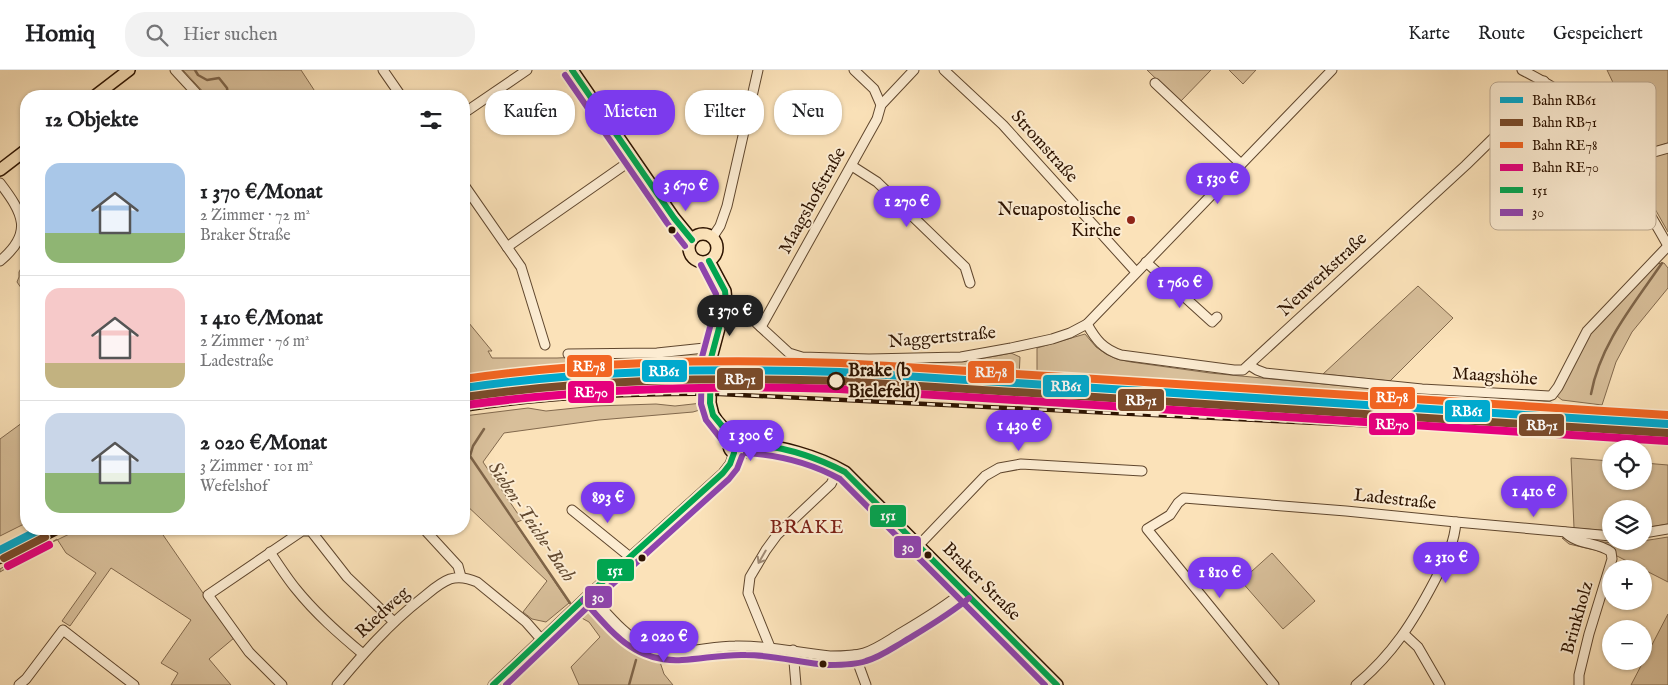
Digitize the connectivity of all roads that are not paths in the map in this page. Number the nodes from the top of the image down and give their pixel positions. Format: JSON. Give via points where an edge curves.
{"nodes":[{"id":1,"x":129,"y":70,"type":"edge"},
{"id":2,"x":175,"y":70,"type":"edge"},
{"id":3,"x":383,"y":70,"type":"edge"},
{"id":4,"x":527,"y":70,"type":"edge"},
{"id":5,"x":572,"y":70,"type":"edge"},
{"id":6,"x":758,"y":70,"type":"edge"},
{"id":7,"x":854,"y":70,"type":"edge"},
{"id":8,"x":914,"y":70,"type":"edge"},
{"id":9,"x":944,"y":70,"type":"edge"},
{"id":10,"x":1332,"y":70,"type":"edge"},
{"id":11,"x":1522,"y":70,"type":"edge"},
{"id":12,"x":1544,"y":81,"type":"edge"},
{"id":13,"x":1155,"y":83,"type":"dead end"},
{"id":14,"x":103,"y":90,"type":"edge"},
{"id":15,"x":193,"y":90,"type":"edge"},
{"id":16,"x":397,"y":90,"type":"edge"},
{"id":17,"x":881,"y":105,"type":"junction"},
{"id":18,"x":470,"y":109,"type":"edge"},
{"id":19,"x":1490,"y":141,"type":"edge"},
{"id":20,"x":20,"y":155,"type":"edge"},
{"id":21,"x":633,"y":159,"type":"junction"},
{"id":22,"x":1240,"y":164,"type":"junction"},
{"id":23,"x":852,"y":166,"type":"junction"},
{"id":24,"x":0,"y":170,"type":"edge"},
{"id":25,"x":0,"y":183,"type":"edge"},
{"id":26,"x":470,"y":194,"type":"edge"},
{"id":27,"x":20,"y":214,"type":"edge"},
{"id":28,"x":1656,"y":225,"type":"edge"},
{"id":29,"x":20,"y":238,"type":"edge"},
{"id":30,"x":712,"y":238,"type":"junction"},
{"id":31,"x":692,"y":240,"type":"junction"},
{"id":32,"x":1668,"y":246,"type":"edge"},
{"id":33,"x":507,"y":247,"type":"junction"},
{"id":34,"x":0,"y":261,"type":"edge"},
{"id":35,"x":709,"y":261,"type":"junction"},
{"id":36,"x":1146,"y":262,"type":"junction"},
{"id":37,"x":1136,"y":272,"type":"junction"},
{"id":38,"x":970,"y":283,"type":"dead end"},
{"id":39,"x":726,"y":306,"type":"junction"},
{"id":40,"x":1217,"y":317,"type":"dead end"},
{"id":41,"x":1087,"y":324,"type":"junction"},
{"id":42,"x":761,"y":327,"type":"junction"},
{"id":43,"x":545,"y":345,"type":"dead end"},
{"id":44,"x":714,"y":347,"type":"junction"},
{"id":45,"x":568,"y":354,"type":"dead end"},
{"id":46,"x":1249,"y":365,"type":"junction"},
{"id":47,"x":732,"y":438,"type":"junction"},
{"id":48,"x":747,"y":444,"type":"junction"},
{"id":49,"x":734,"y":453,"type":"junction"},
{"id":50,"x":839,"y":468,"type":"junction"},
{"id":51,"x":1142,"y":471,"type":"dead end"},
{"id":52,"x":572,"y":510,"type":"dead end"},
{"id":53,"x":1456,"y":522,"type":"junction"},
{"id":54,"x":1668,"y":529,"type":"edge"},
{"id":55,"x":1565,"y":532,"type":"junction"},
{"id":56,"x":1652,"y":532,"type":"edge"},
{"id":57,"x":295,"y":535,"type":"edge"},
{"id":58,"x":314,"y":535,"type":"edge"},
{"id":59,"x":430,"y":535,"type":"edge"},
{"id":60,"x":1602,"y":535,"type":"edge"},
{"id":61,"x":919,"y":544,"type":"junction"},
{"id":62,"x":270,"y":552,"type":"junction"},
{"id":63,"x":630,"y":557,"type":"junction"},
{"id":64,"x":461,"y":577,"type":"junction"},
{"id":65,"x":964,"y":591,"type":"junction"},
{"id":66,"x":589,"y":594,"type":"junction"},
{"id":67,"x":394,"y":622,"type":"junction"},
{"id":68,"x":1404,"y":634,"type":"junction"},
{"id":69,"x":541,"y":639,"type":"junction"},
{"id":70,"x":770,"y":647,"type":"junction"},
{"id":71,"x":793,"y":650,"type":"junction"},
{"id":72,"x":363,"y":654,"type":"junction"},
{"id":73,"x":855,"y":655,"type":"junction"},
{"id":74,"x":1053,"y":684,"type":"edge"},
{"id":75,"x":19,"y":685,"type":"edge"},
{"id":76,"x":134,"y":685,"type":"edge"},
{"id":77,"x":282,"y":685,"type":"edge"},
{"id":78,"x":337,"y":685,"type":"edge"},
{"id":79,"x":493,"y":685,"type":"edge"},
{"id":80,"x":796,"y":685,"type":"edge"},
{"id":81,"x":866,"y":685,"type":"edge"},
{"id":82,"x":1274,"y":685,"type":"edge"},
{"id":83,"x":1356,"y":685,"type":"edge"},
{"id":84,"x":1440,"y":685,"type":"edge"},
{"id":85,"x":1579,"y":685,"type":"edge"}],
"edges":[{"from":1,"to":14,"type":"main road"},
{"from":2,"to":15,"type":"street"},
{"from":3,"to":16,"type":"street"},
{"from":4,"to":18,"type":"street"},
{"from":5,"to":21,"type":"main road"},
{"from":6,"to":30,"type":"street","via":[[727,206]]},
{"from":7,"to":17,"type":"street","via":[[874,89]]},
{"from":8,"to":17,"type":"street","name":"Maagshofstraße"},
{"from":9,"to":37,"type":"street","name":"Stromstraße","via":[[1004,125]]},
{"from":10,"to":22,"type":"street","name":"Naggertstraße"},
{"from":11,"to":12,"type":"street"},
{"from":13,"to":22,"type":"street"},
{"from":17,"to":23,"type":"street","name":"Maagshofstraße","via":[[878,119]]},
{"from":19,"to":46,"type":"street","name":"Neuwerkstraße"},
{"from":20,"to":24,"type":"main road"},
{"from":21,"to":31,"type":"main road"},
{"from":21,"to":33,"type":"street"},
{"from":22,"to":36,"type":"street","name":"Naggertstraße"},
{"from":23,"to":38,"type":"street","via":[[877,182],[965,267]]},
{"from":23,"to":42,"type":"street","name":"Maagshofstraße"},
{"from":25,"to":27,"type":"street"},
{"from":26,"to":33,"type":"street"},
{"from":28,"to":32,"type":"street"},
{"from":29,"to":34,"type":"street"},
{"from":30,"to":31,"type":"main road","via":[[699,235]]},
{"from":30,"to":35,"type":"main road","via":[[717,250]]},
{"from":31,"to":35,"type":"main road","via":[[689,250],[694,259],[704,263]]},
{"from":32,"to":46,"type":"street","name":"Maagshöhe","via":[[1587,331],[1558,387],[1549,396],[1422,389],[1265,373]]},
{"from":33,"to":43,"type":"street","via":[[521,267]]},
{"from":35,"to":39,"type":"main road","via":[[725,291]]},
{"from":36,"to":37,"type":"street","name":"Naggertstraße"},
{"from":36,"to":40,"type":"street","via":[[1212,322]]},
{"from":37,"to":41,"type":"street","name":"Naggertstraße"},
{"from":39,"to":42,"type":"street","name":"Naggertstraße","via":[[743,313]]},
{"from":39,"to":44,"type":"main road"},
{"from":41,"to":42,"type":"street","name":"Naggertstraße","via":[[1061,336],[975,355],[869,359],[796,356]]},
{"from":41,"to":46,"type":"street","via":[[1099,343],[1121,355],[1234,370],[1243,370]]},
{"from":44,"to":45,"type":"street"},
{"from":44,"to":47,"type":"main road","via":[[710,364],[711,410]]},
{"from":47,"to":48,"type":"main road","via":[[741,436]]},
{"from":47,"to":49,"type":"main road","via":[[729,447]]},
{"from":48,"to":49,"type":"main road","via":[[743,452]]},
{"from":48,"to":50,"type":"main road","name":"Braker Straße","via":[[766,445]]},
{"from":49,"to":63,"type":"street","via":[[723,473]]},
{"from":50,"to":61,"type":"main road","name":"Braker Straße","via":[[850,475]]},
{"from":50,"to":70,"type":"street","one_way":true,"via":[[831,484],[778,534],[750,577],[748,593]]},
{"from":51,"to":61,"type":"street","via":[[1021,464],[999,468],[985,476]]},
{"from":52,"to":63,"type":"street"},
{"from":53,"to":55,"type":"street","name":"Ladestraße"},
{"from":53,"to":68,"type":"street","via":[[1449,552]]},
{"from":53,"to":82,"type":"street","name":"Ladestraße","via":[[1184,498],[1170,515],[1147,529]]},
{"from":54,"to":56,"type":"street"},
{"from":55,"to":60,"type":"street","name":"Ladestraße"},
{"from":55,"to":85,"type":"street","name":"Brinkholz","via":[[1576,541],[1606,548],[1612,558],[1589,634]]},
{"from":57,"to":62,"type":"street"},
{"from":58,"to":67,"type":"street","via":[[347,577]]},
{"from":59,"to":64,"type":"street","via":[[458,566]]},
{"from":61,"to":65,"type":"main road","name":"Braker Straße"},
{"from":62,"to":72,"type":"street","via":[[310,606]]},
{"from":62,"to":77,"type":"street","via":[[208,595],[249,652]]},
{"from":63,"to":66,"type":"street"},
{"from":64,"to":67,"type":"street","name":"Riedweg","via":[[440,584]]},
{"from":64,"to":69,"type":"street","via":[[483,586]]},
{"from":65,"to":73,"type":"street","via":[[884,644]]},
{"from":65,"to":74,"type":"main road","name":"Braker Straße"},
{"from":66,"to":69,"type":"street"},
{"from":66,"to":70,"type":"street","via":[[629,635],[655,650]]},
{"from":67,"to":72,"type":"street","name":"Riedweg"},
{"from":68,"to":83,"type":"street"},
{"from":68,"to":84,"type":"street","via":[[1418,647]]},
{"from":69,"to":79,"type":"street"},
{"from":70,"to":71,"type":"street"},
{"from":71,"to":73,"type":"street","via":[[830,656]]},
{"from":71,"to":80,"type":"street"},
{"from":72,"to":78,"type":"street","name":"Riedweg"},
{"from":73,"to":81,"type":"street"},
{"from":75,"to":76,"type":"street","via":[[63,630]]}]}
